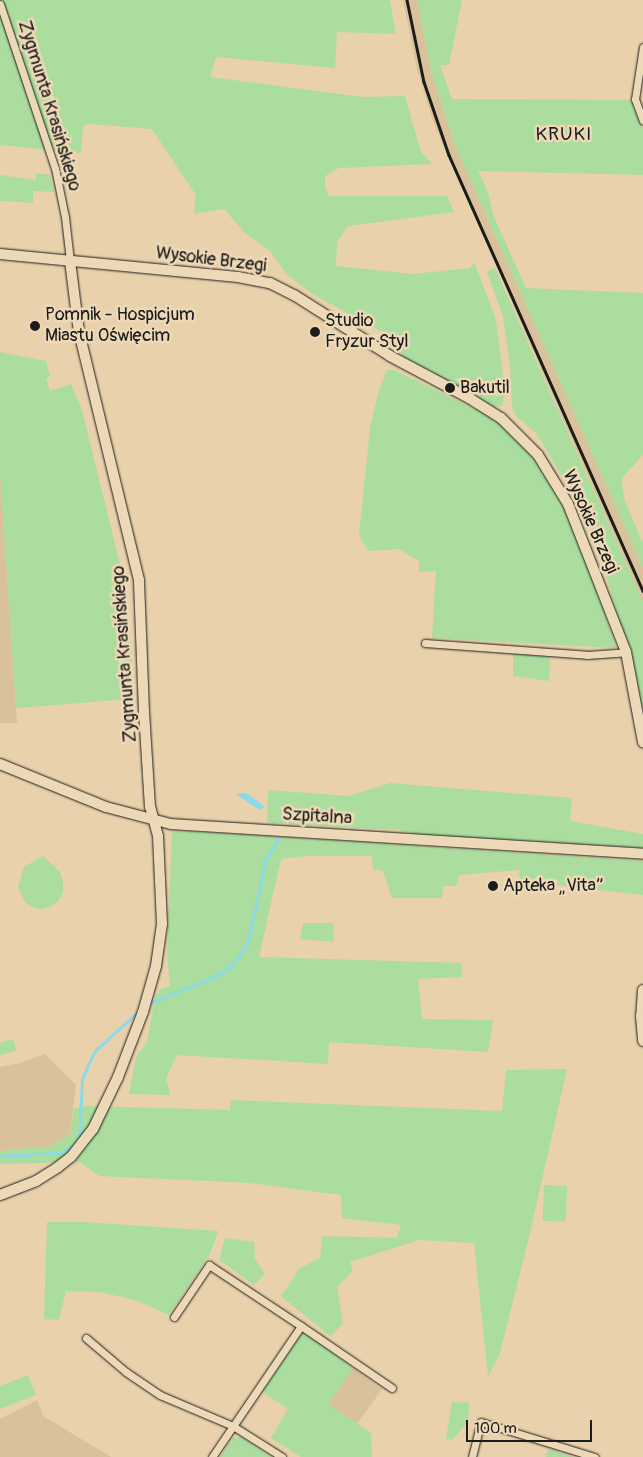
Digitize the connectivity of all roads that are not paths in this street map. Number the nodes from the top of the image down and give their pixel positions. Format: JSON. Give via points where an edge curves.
{"nodes":[{"id":1,"x":0,"y":4,"type":"edge"},
{"id":2,"x":643,"y":47,"type":"edge"},
{"id":3,"x":643,"y":121,"type":"edge"},
{"id":4,"x":0,"y":254,"type":"edge"},
{"id":5,"x":70,"y":261,"type":"junction"},
{"id":6,"x":425,"y":643,"type":"dead end"},
{"id":7,"x":626,"y":652,"type":"junction"},
{"id":8,"x":643,"y":742,"type":"edge"},
{"id":9,"x":0,"y":764,"type":"edge"},
{"id":10,"x":153,"y":820,"type":"junction"},
{"id":11,"x":643,"y":854,"type":"edge"},
{"id":12,"x":643,"y":990,"type":"edge"},
{"id":13,"x":643,"y":1041,"type":"edge"},
{"id":14,"x":0,"y":1194,"type":"edge"},
{"id":15,"x":174,"y":1317,"type":"dead end"},
{"id":16,"x":301,"y":1326,"type":"junction"},
{"id":17,"x":86,"y":1338,"type":"dead end"},
{"id":18,"x":392,"y":1388,"type":"dead end"},
{"id":19,"x":233,"y":1426,"type":"junction"},
{"id":20,"x":212,"y":1457,"type":"edge"},
{"id":21,"x":282,"y":1457,"type":"edge"},
{"id":22,"x":472,"y":1457,"type":"edge"},
{"id":23,"x":594,"y":1457,"type":"edge"}],
"edges":[{"from":1,"to":5,"type":"street","name":"Zygmunta Krasińskiego","via":[[55,168]]},
{"from":2,"to":3,"type":"street","via":[[635,99]]},
{"from":4,"to":5,"type":"street","name":"Wysokie Brzegi"},
{"from":5,"to":7,"type":"street","name":"Wysokie Brzegi","via":[[248,278],[270,283],[500,418],[538,455],[560,488]]},
{"from":5,"to":10,"type":"street","name":"Zygmunta Krasińskiego","via":[[79,332],[139,580],[144,712]]},
{"from":6,"to":7,"type":"street","via":[[578,654]]},
{"from":7,"to":8,"type":"street","name":"Wysokie Brzegi"},
{"from":9,"to":10,"type":"street","name":"Szpitalna","via":[[106,808]]},
{"from":10,"to":11,"type":"street","name":"Szpitalna"},
{"from":10,"to":14,"type":"street","name":"Zygmunta Krasińskiego","via":[[158,836],[162,924],[156,966],[143,1012],[118,1077],[93,1129],[71,1157],[36,1181]]},
{"from":12,"to":13,"type":"street"},
{"from":15,"to":16,"type":"street","via":[[209,1264]]},
{"from":16,"to":18,"type":"street"},
{"from":16,"to":19,"type":"street"},
{"from":17,"to":19,"type":"street","via":[[126,1372],[160,1395]]},
{"from":19,"to":20,"type":"street"},
{"from":19,"to":21,"type":"street"},
{"from":22,"to":23,"type":"street","via":[[481,1422]]}]}
